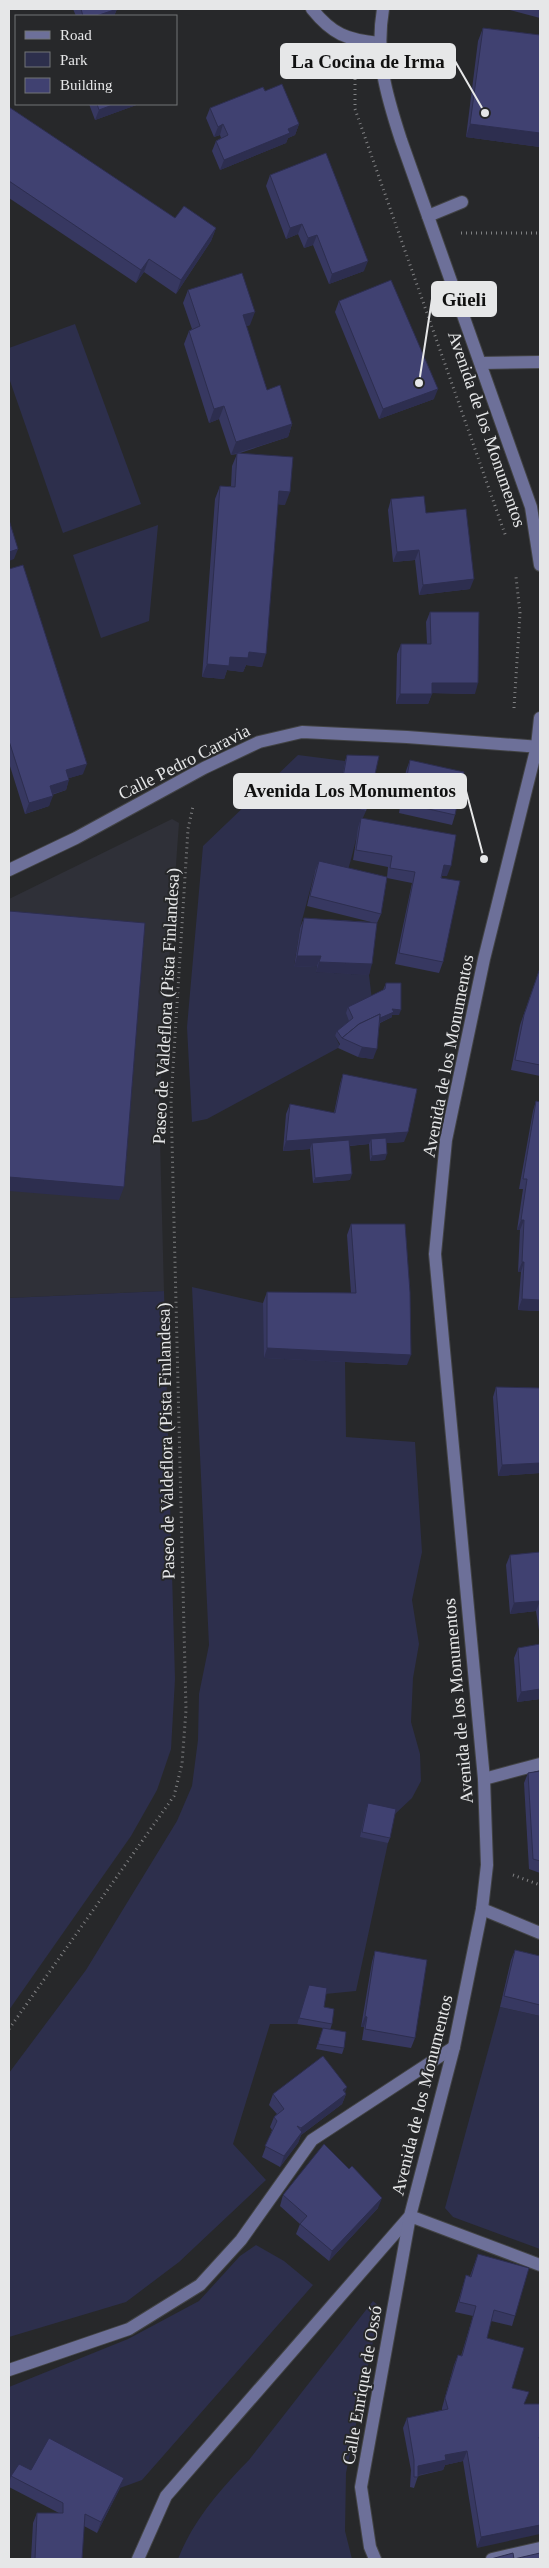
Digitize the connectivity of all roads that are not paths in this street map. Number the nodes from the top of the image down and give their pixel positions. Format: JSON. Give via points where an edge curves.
{"nodes":[{"id":1,"x":312,"y":9,"type":"edge"},
{"id":2,"x":383,"y":9,"type":"edge"},
{"id":3,"x":379,"y":43,"type":"junction"},
{"id":4,"x":462,"y":202,"type":"dead end"},
{"id":5,"x":428,"y":216,"type":"junction"},
{"id":6,"x":540,"y":362,"type":"edge"},
{"id":7,"x":481,"y":363,"type":"junction"},
{"id":8,"x":540,"y":565,"type":"edge"},
{"id":9,"x":540,"y":718,"type":"edge"},
{"id":10,"x":539,"y":747,"type":"edge"},
{"id":11,"x":9,"y":870,"type":"edge"},
{"id":12,"x":540,"y":1764,"type":"edge"},
{"id":13,"x":484,"y":1779,"type":"junction"},
{"id":14,"x":482,"y":1909,"type":"junction"},
{"id":15,"x":540,"y":1934,"type":"edge"},
{"id":16,"x":454,"y":2047,"type":"junction"},
{"id":17,"x":410,"y":2216,"type":"junction"},
{"id":18,"x":540,"y":2265,"type":"edge"},
{"id":19,"x":9,"y":2370,"type":"edge"},
{"id":20,"x":540,"y":2548,"type":"edge"},
{"id":21,"x":138,"y":2559,"type":"edge"},
{"id":22,"x":375,"y":2559,"type":"edge"},
{"id":23,"x":492,"y":2559,"type":"edge"}],
"edges":[{"from":1,"to":3,"type":"street","via":[[330,28],[354,41]]},
{"from":2,"to":3,"type":"street","name":"Avenida de los Monumentos"},
{"from":3,"to":5,"type":"street","name":"Avenida de los Monumentos","via":[[384,86]]},
{"from":4,"to":5,"type":"street"},
{"from":5,"to":7,"type":"street","name":"Avenida de los Monumentos"},
{"from":6,"to":7,"type":"street"},
{"from":7,"to":8,"type":"street","name":"Avenida de los Monumentos","via":[[531,507]]},
{"from":9,"to":10,"type":"street","name":"Avenida de los Monumentos"},
{"from":10,"to":11,"type":"street","name":"Calle Pedro Caravia","via":[[302,732],[259,742]]},
{"from":10,"to":13,"type":"street","name":"Avenida de los Monumentos","via":[[484,960],[446,1140],[435,1254]]},
{"from":12,"to":13,"type":"street"},
{"from":13,"to":14,"type":"street","name":"Avenida de los Monumentos","via":[[487,1865]]},
{"from":14,"to":15,"type":"street"},
{"from":14,"to":16,"type":"street","name":"Avenida de los Monumentos"},
{"from":16,"to":17,"type":"street","name":"Avenida de los Monumentos"},
{"from":16,"to":19,"type":"street","via":[[312,2140],[241,2240],[200,2285],[129,2329]]},
{"from":17,"to":18,"type":"street"},
{"from":17,"to":21,"type":"street","name":"Avenida de los Monumentos","via":[[166,2496]]},
{"from":17,"to":22,"type":"street","name":"Calle Enrique de Ossó","via":[[361,2487],[370,2547]]},
{"from":20,"to":23,"type":"street"}]}
